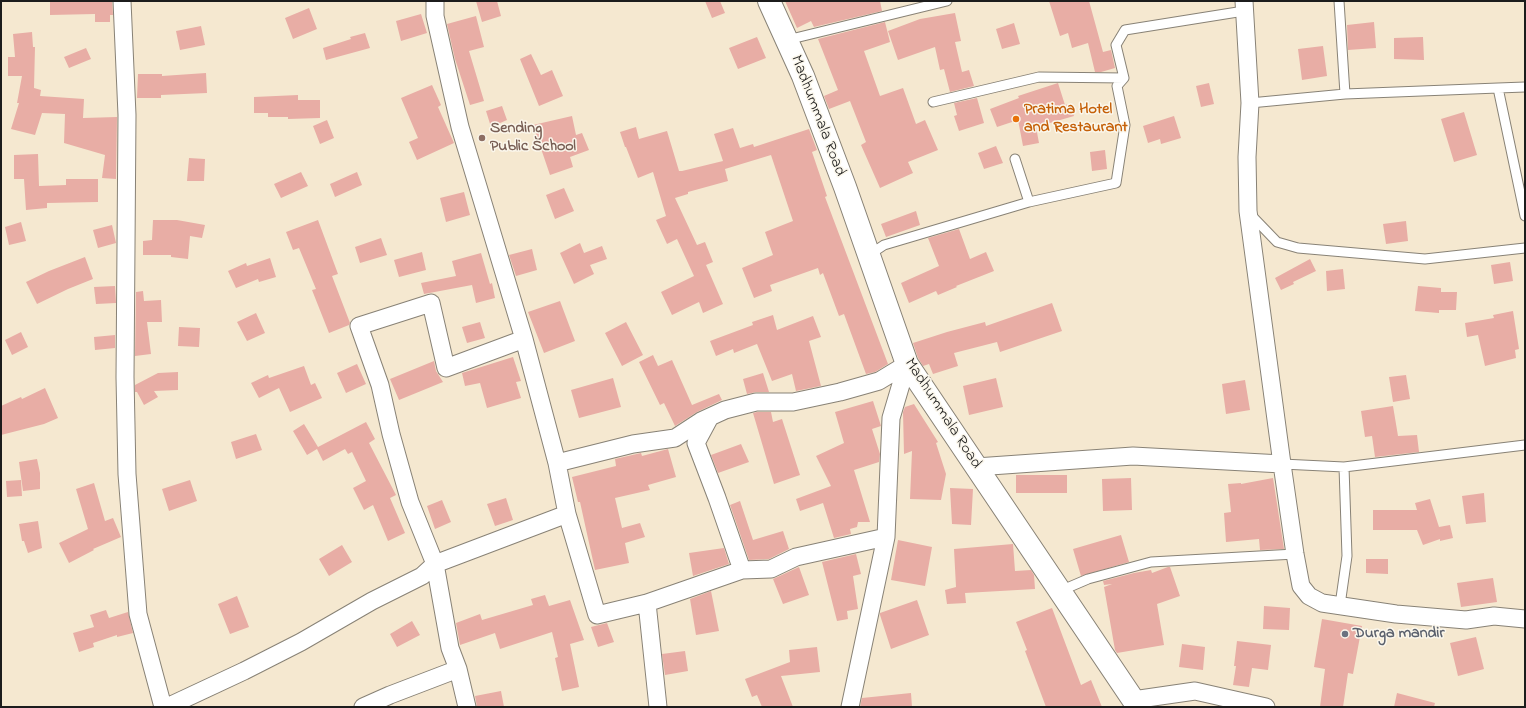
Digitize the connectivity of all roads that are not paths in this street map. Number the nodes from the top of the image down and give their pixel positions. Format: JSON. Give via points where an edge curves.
{"nodes":[{"id":1,"x":122,"y":1,"type":"edge"},
{"id":2,"x":435,"y":1,"type":"edge"},
{"id":3,"x":769,"y":1,"type":"edge"},
{"id":4,"x":947,"y":1,"type":"edge"},
{"id":5,"x":1339,"y":1,"type":"edge"},
{"id":6,"x":1244,"y":6,"type":"edge"},
{"id":7,"x":787,"y":40,"type":"junction"},
{"id":8,"x":1124,"y":78,"type":"junction"},
{"id":9,"x":1525,"y":87,"type":"edge"},
{"id":10,"x":1498,"y":88,"type":"junction"},
{"id":11,"x":1344,"y":94,"type":"junction"},
{"id":12,"x":933,"y":102,"type":"dead end"},
{"id":13,"x":1250,"y":103,"type":"junction"},
{"id":14,"x":1014,"y":159,"type":"dead end"},
{"id":15,"x":1029,"y":202,"type":"junction"},
{"id":16,"x":1248,"y":211,"type":"junction"},
{"id":17,"x":1525,"y":216,"type":"edge"},
{"id":18,"x":1525,"y":248,"type":"edge"},
{"id":19,"x":869,"y":255,"type":"junction"},
{"id":20,"x":524,"y":339,"type":"junction"},
{"id":21,"x":907,"y":364,"type":"junction"},
{"id":22,"x":710,"y":417,"type":"junction"},
{"id":23,"x":1525,"y":445,"type":"edge"},
{"id":24,"x":557,"y":463,"type":"junction"},
{"id":25,"x":1282,"y":464,"type":"junction"},
{"id":26,"x":976,"y":467,"type":"junction"},
{"id":27,"x":1344,"y":467,"type":"junction"},
{"id":28,"x":567,"y":514,"type":"junction"},
{"id":29,"x":886,"y":537,"type":"junction"},
{"id":30,"x":1295,"y":554,"type":"junction"},
{"id":31,"x":435,"y":564,"type":"junction"},
{"id":32,"x":742,"y":570,"type":"junction"},
{"id":33,"x":1060,"y":591,"type":"junction"},
{"id":34,"x":647,"y":603,"type":"junction"},
{"id":35,"x":1340,"y":605,"type":"junction"},
{"id":36,"x":1525,"y":619,"type":"edge"},
{"id":37,"x":458,"y":669,"type":"junction"},
{"id":38,"x":1136,"y":704,"type":"edge"},
{"id":39,"x":163,"y":707,"type":"edge"},
{"id":40,"x":167,"y":707,"type":"edge"},
{"id":41,"x":363,"y":707,"type":"edge"},
{"id":42,"x":467,"y":707,"type":"edge"},
{"id":43,"x":658,"y":707,"type":"edge"},
{"id":44,"x":850,"y":707,"type":"edge"},
{"id":45,"x":1266,"y":707,"type":"edge"}],
"edges":[{"from":1,"to":39,"type":"street","via":[[127,115],[127,474],[138,614]]},
{"from":2,"to":20,"type":"street","via":[[435,16],[460,127]]},
{"from":3,"to":7,"type":"street","name":"Madhummala Road"},
{"from":4,"to":7,"type":"lane"},
{"from":5,"to":11,"type":"lane"},
{"from":6,"to":8,"type":"lane","via":[[1125,30],[1116,45]]},
{"from":6,"to":13,"type":"street"},
{"from":7,"to":19,"type":"street","name":"Madhummala Road","via":[[803,76]]},
{"from":8,"to":12,"type":"lane","via":[[1039,77]]},
{"from":8,"to":15,"type":"lane","via":[[1117,86],[1126,125],[1116,183]]},
{"from":9,"to":10,"type":"lane"},
{"from":10,"to":11,"type":"lane"},
{"from":10,"to":17,"type":"lane"},
{"from":11,"to":13,"type":"lane"},
{"from":13,"to":16,"type":"street"},
{"from":14,"to":15,"type":"lane"},
{"from":15,"to":19,"type":"lane","via":[[884,245]]},
{"from":16,"to":18,"type":"lane","via":[[1277,242],[1298,248],[1425,258]]},
{"from":16,"to":25,"type":"street"},
{"from":19,"to":21,"type":"street","name":"Madhummala Road"},
{"from":20,"to":24,"type":"street"},
{"from":20,"to":31,"type":"street","via":[[446,368],[431,304],[358,326],[380,385],[410,502]]},
{"from":21,"to":22,"type":"street","via":[[879,381],[840,392],[793,402],[756,402],[725,410]]},
{"from":21,"to":26,"type":"street","name":"Madhummala Road"},
{"from":21,"to":29,"type":"street","via":[[891,418]]},
{"from":22,"to":24,"type":"street","via":[[675,438],[633,444]]},
{"from":22,"to":32,"type":"street","via":[[696,443]]},
{"from":23,"to":27,"type":"lane"},
{"from":24,"to":28,"type":"street"},
{"from":25,"to":26,"type":"street","via":[[1133,456]]},
{"from":25,"to":27,"type":"lane"},
{"from":25,"to":30,"type":"street"},
{"from":26,"to":33,"type":"street","name":"Madhummala Road"},
{"from":27,"to":35,"type":"lane","via":[[1347,556]]},
{"from":28,"to":31,"type":"street"},
{"from":28,"to":34,"type":"street","via":[[597,615]]},
{"from":29,"to":32,"type":"street","via":[[796,557],[771,569]]},
{"from":29,"to":44,"type":"street"},
{"from":30,"to":33,"type":"lane","via":[[1151,562],[1088,579]]},
{"from":30,"to":35,"type":"street","via":[[1301,586],[1309,596],[1322,603]]},
{"from":31,"to":37,"type":"street","via":[[450,648]]},
{"from":31,"to":40,"type":"street","via":[[422,576],[301,642]]},
{"from":32,"to":34,"type":"street"},
{"from":33,"to":38,"type":"street","name":"Madhummala Road"},
{"from":34,"to":43,"type":"street"},
{"from":35,"to":36,"type":"street","via":[[1396,614],[1466,620],[1494,616]]},
{"from":37,"to":41,"type":"street"},
{"from":37,"to":42,"type":"street"},
{"from":38,"to":45,"type":"street","via":[[1195,691]]}]}
